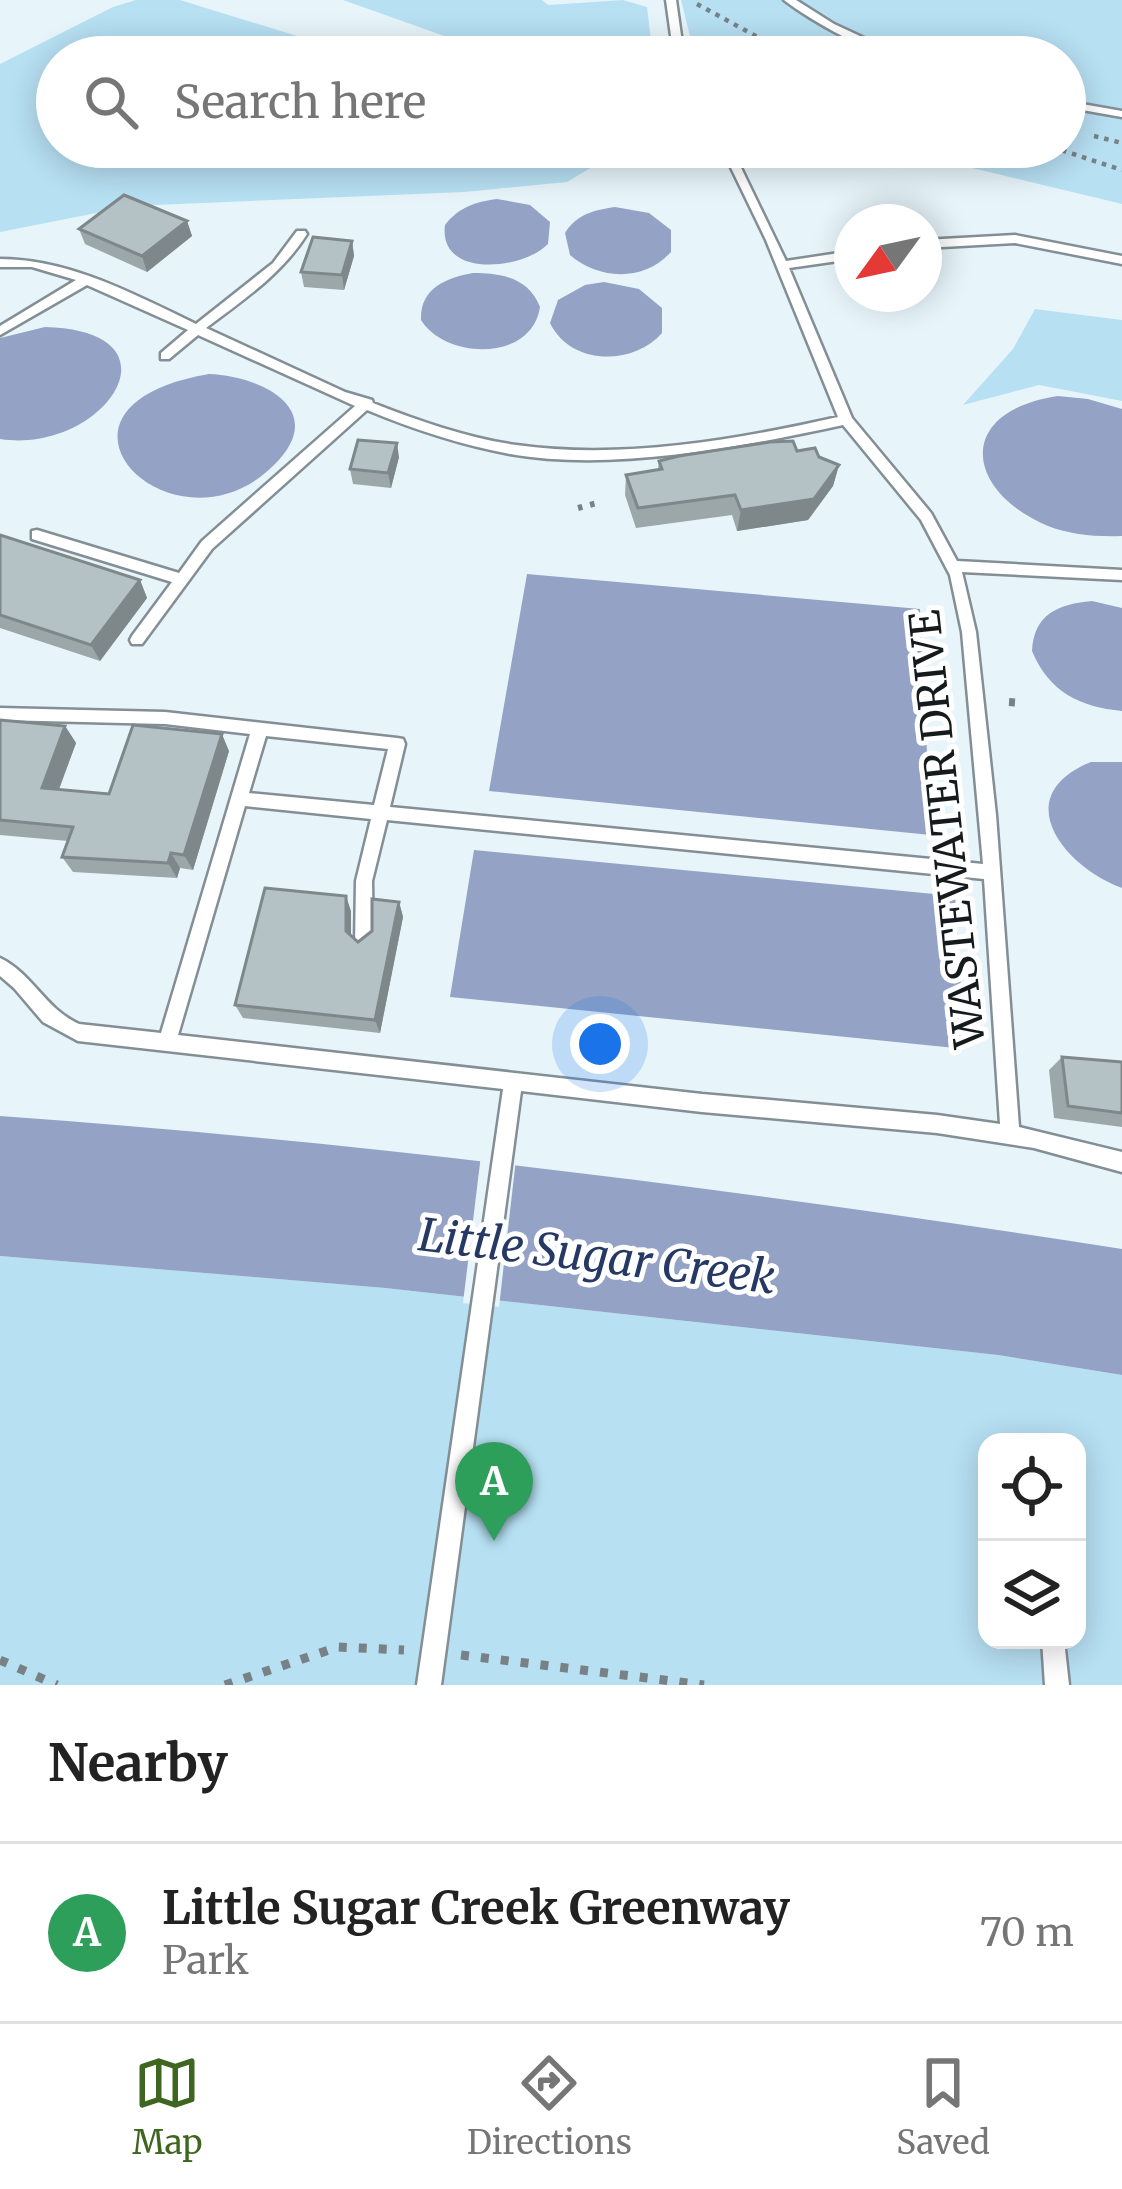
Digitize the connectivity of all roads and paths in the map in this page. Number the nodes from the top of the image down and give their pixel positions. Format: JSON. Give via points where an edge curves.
{"nodes":[{"id":1,"x":789,"y":0,"type":"edge"},
{"id":2,"x":671,"y":2,"type":"edge"},
{"id":3,"x":676,"y":36,"type":"edge"},
{"id":4,"x":751,"y":36,"type":"edge"},
{"id":5,"x":853,"y":36,"type":"edge"},
{"id":6,"x":1086,"y":108,"type":"edge"},
{"id":7,"x":1122,"y":114,"type":"edge"},
{"id":8,"x":1086,"y":158,"type":"edge"},
{"id":9,"x":736,"y":168,"type":"edge"},
{"id":10,"x":1122,"y":170,"type":"edge"},
{"id":11,"x":301,"y":234,"type":"dead end"},
{"id":12,"x":942,"y":243,"type":"edge"},
{"id":13,"x":834,"y":258,"type":"edge"},
{"id":14,"x":1122,"y":260,"type":"edge"},
{"id":15,"x":0,"y":263,"type":"edge"},
{"id":16,"x":782,"y":265,"type":"junction"},
{"id":17,"x":86,"y":280,"type":"junction"},
{"id":18,"x":194,"y":327,"type":"junction"},
{"id":19,"x":0,"y":331,"type":"edge"},
{"id":20,"x":165,"y":356,"type":"dead end"},
{"id":21,"x":368,"y":403,"type":"junction"},
{"id":22,"x":845,"y":420,"type":"junction"},
{"id":23,"x":601,"y":502,"type":"dead end"},
{"id":24,"x":578,"y":508,"type":"dead end"},
{"id":25,"x":37,"y":536,"type":"dead end"},
{"id":26,"x":954,"y":566,"type":"junction"},
{"id":27,"x":1122,"y":575,"type":"edge"},
{"id":28,"x":181,"y":579,"type":"junction"},
{"id":29,"x":137,"y":640,"type":"dead end"},
{"id":30,"x":1009,"y":702,"type":"dead end"},
{"id":31,"x":1024,"y":703,"type":"dead end"},
{"id":32,"x":0,"y":714,"type":"edge"},
{"id":33,"x":260,"y":728,"type":"junction"},
{"id":34,"x":239,"y":799,"type":"junction"},
{"id":35,"x":380,"y":812,"type":"junction"},
{"id":36,"x":992,"y":872,"type":"junction"},
{"id":37,"x":364,"y":944,"type":"edge"},
{"id":38,"x":0,"y":966,"type":"edge"},
{"id":39,"x":166,"y":1043,"type":"junction"},
{"id":40,"x":513,"y":1082,"type":"junction"},
{"id":41,"x":1010,"y":1135,"type":"junction"},
{"id":42,"x":1122,"y":1162,"type":"edge"},
{"id":43,"x":1055,"y":1649,"type":"edge"},
{"id":44,"x":0,"y":1660,"type":"edge"},
{"id":45,"x":57,"y":1685,"type":"edge"},
{"id":46,"x":429,"y":1685,"type":"edge"},
{"id":47,"x":1057,"y":1685,"type":"edge"}],
"edges":[{"from":1,"to":5,"type":"lane"},
{"from":2,"to":3,"type":"lane"},
{"from":2,"to":4,"type":"path","via":[[694,3]]},
{"from":6,"to":7,"type":"lane"},
{"from":8,"to":10,"type":"path"},
{"from":9,"to":16,"type":"lane","name":"WASTEWATER DRIVE"},
{"from":11,"to":18,"type":"lane","via":[[287,258]]},
{"from":12,"to":14,"type":"lane","via":[[1015,239]]},
{"from":13,"to":16,"type":"lane"},
{"from":15,"to":17,"type":"lane","via":[[42,265]]},
{"from":16,"to":22,"type":"lane","name":"WASTEWATER DRIVE"},
{"from":17,"to":18,"type":"lane"},
{"from":17,"to":19,"type":"lane"},
{"from":18,"to":20,"type":"lane"},
{"from":18,"to":21,"type":"lane"},
{"from":21,"to":22,"type":"lane","via":[[452,434],[560,454]]},
{"from":21,"to":28,"type":"lane","via":[[208,545]]},
{"from":22,"to":26,"type":"lane","name":"WASTEWATER DRIVE","via":[[926,517]]},
{"from":23,"to":24,"type":"path"},
{"from":25,"to":28,"type":"lane"},
{"from":26,"to":27,"type":"lane"},
{"from":26,"to":36,"type":"lane","name":"WASTEWATER DRIVE","via":[[969,632]]},
{"from":28,"to":29,"type":"lane"},
{"from":30,"to":31,"type":"path"},
{"from":32,"to":33,"type":"lane"},
{"from":33,"to":34,"type":"lane"},
{"from":33,"to":35,"type":"lane","via":[[397,745]]},
{"from":34,"to":35,"type":"lane"},
{"from":34,"to":39,"type":"lane"},
{"from":35,"to":36,"type":"lane"},
{"from":35,"to":37,"type":"lane","via":[[362,897]]},
{"from":36,"to":41,"type":"lane","name":"WASTEWATER DRIVE"},
{"from":38,"to":39,"type":"lane","via":[[62,1026]]},
{"from":39,"to":40,"type":"lane"},
{"from":40,"to":41,"type":"lane"},
{"from":40,"to":46,"type":"lane"},
{"from":41,"to":42,"type":"lane"},
{"from":43,"to":47,"type":"lane"},
{"from":44,"to":45,"type":"path"}]}
